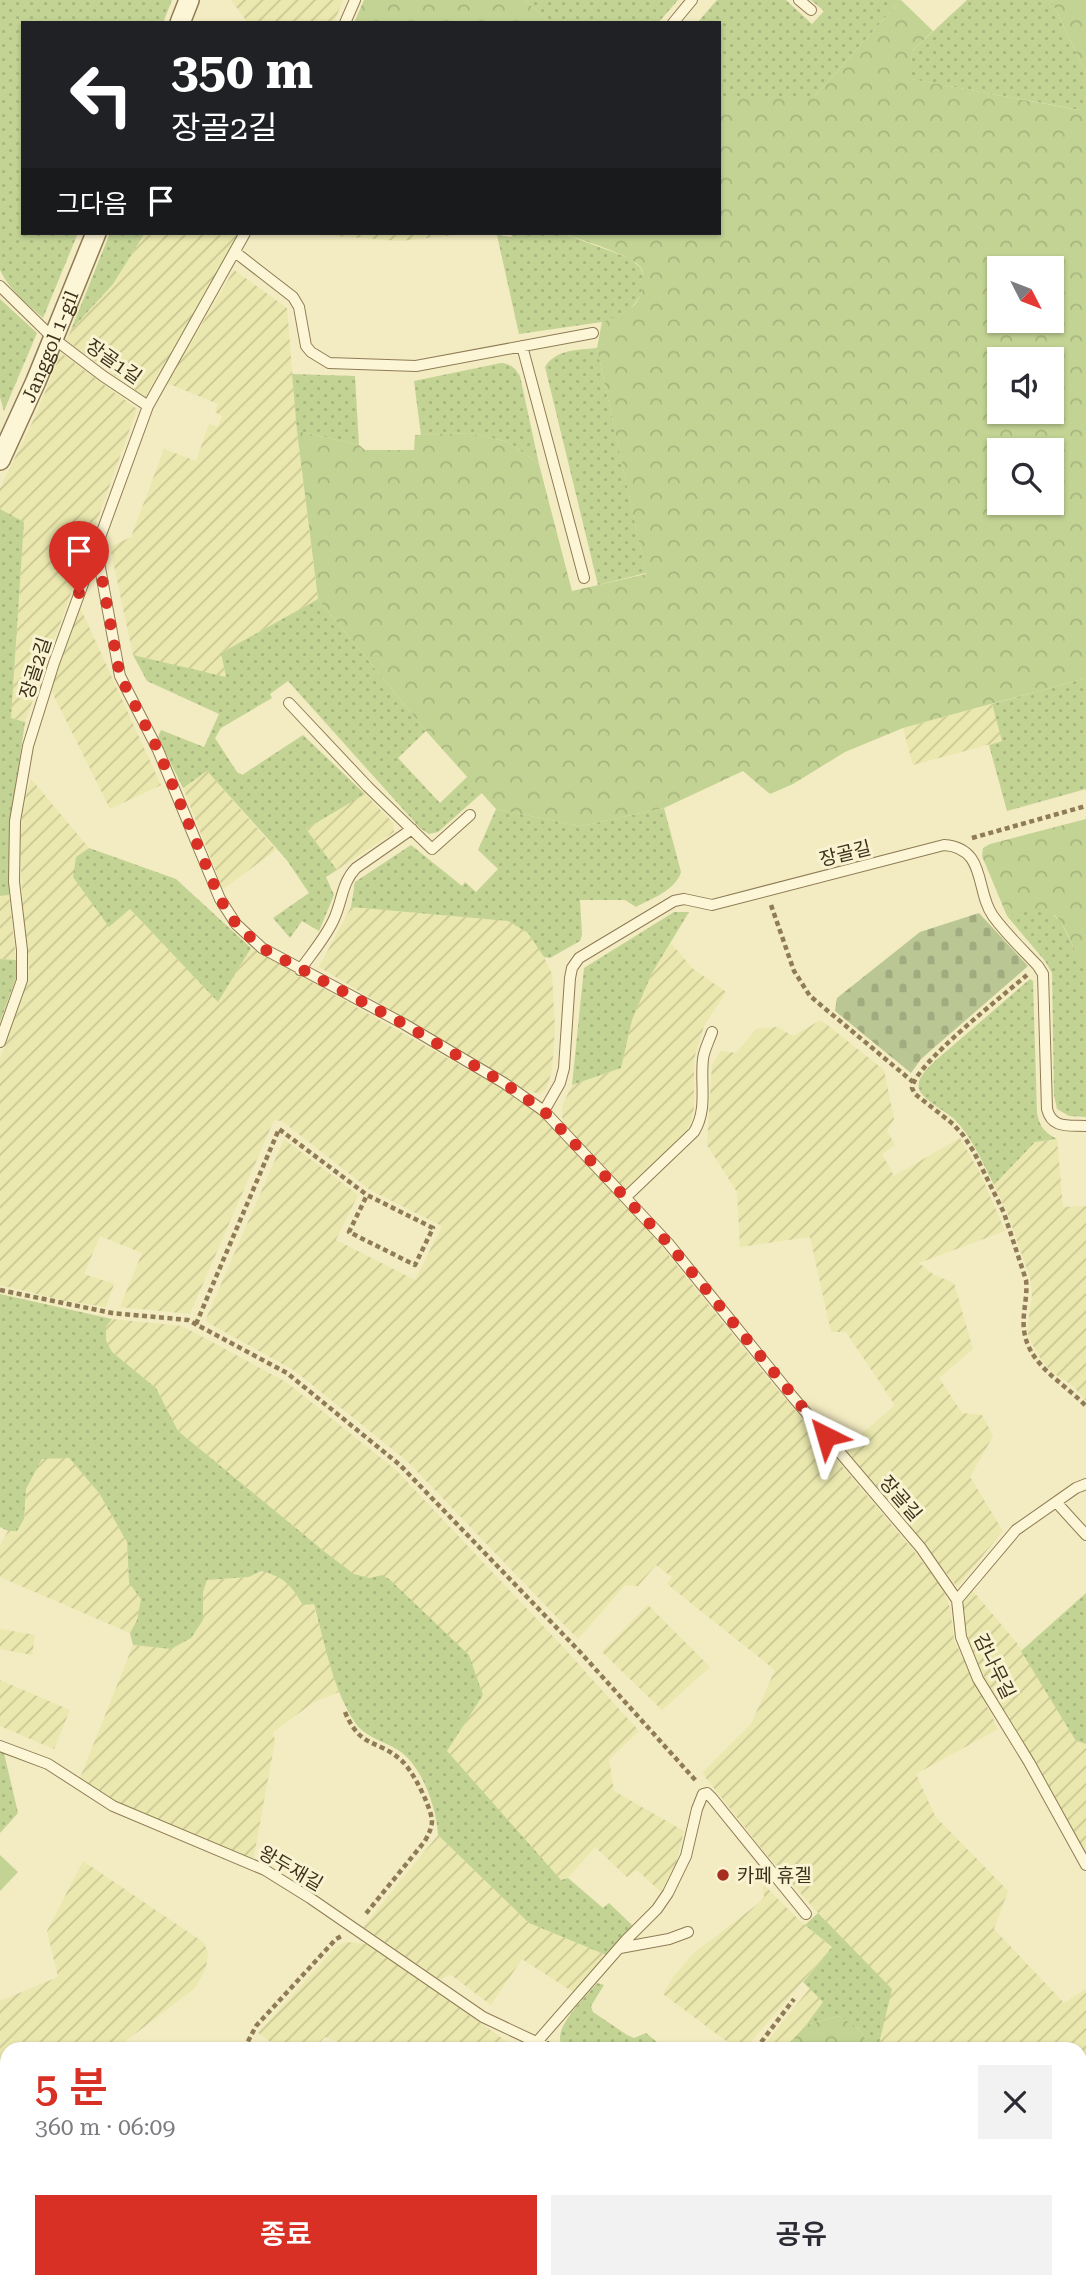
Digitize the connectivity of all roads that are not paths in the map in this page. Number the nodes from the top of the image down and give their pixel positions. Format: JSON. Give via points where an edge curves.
{"nodes":[{"id":1,"x":189,"y":0,"type":"edge"},
{"id":2,"x":355,"y":0,"type":"edge"},
{"id":3,"x":692,"y":0,"type":"edge"},
{"id":4,"x":799,"y":0,"type":"edge"},
{"id":5,"x":811,"y":10,"type":"dead end"},
{"id":6,"x":181,"y":21,"type":"edge"},
{"id":7,"x":346,"y":21,"type":"edge"},
{"id":8,"x":675,"y":21,"type":"edge"},
{"id":9,"x":95,"y":235,"type":"edge"},
{"id":10,"x":244,"y":235,"type":"edge"},
{"id":11,"x":235,"y":251,"type":"junction"},
{"id":12,"x":0,"y":286,"type":"edge"},
{"id":13,"x":593,"y":333,"type":"dead end"},
{"id":14,"x":53,"y":338,"type":"junction"},
{"id":15,"x":522,"y":346,"type":"junction"},
{"id":16,"x":148,"y":406,"type":"junction"},
{"id":17,"x":0,"y":460,"type":"edge"},
{"id":18,"x":96,"y":546,"type":"junction"},
{"id":19,"x":584,"y":578,"type":"dead end"},
{"id":20,"x":289,"y":703,"type":"dead end"},
{"id":21,"x":470,"y":815,"type":"dead end"},
{"id":22,"x":412,"y":829,"type":"junction"},
{"id":23,"x":300,"y":970,"type":"junction"},
{"id":24,"x":712,"y":1032,"type":"dead end"},
{"id":25,"x":0,"y":1042,"type":"edge"},
{"id":26,"x":544,"y":1111,"type":"junction"},
{"id":27,"x":1086,"y":1126,"type":"edge"},
{"id":28,"x":626,"y":1198,"type":"junction"},
{"id":29,"x":1086,"y":1484,"type":"edge"},
{"id":30,"x":1056,"y":1502,"type":"junction"},
{"id":31,"x":1086,"y":1535,"type":"edge"},
{"id":32,"x":957,"y":1600,"type":"junction"},
{"id":33,"x":0,"y":1746,"type":"edge"},
{"id":34,"x":1086,"y":1865,"type":"edge"},
{"id":35,"x":806,"y":1914,"type":"dead end"},
{"id":36,"x":688,"y":1932,"type":"dead end"},
{"id":37,"x":620,"y":1948,"type":"junction"},
{"id":38,"x":535,"y":2042,"type":"edge"},
{"id":39,"x":538,"y":2042,"type":"edge"}],
"edges":[{"from":1,"to":6,"type":"street"},
{"from":2,"to":7,"type":"lane"},
{"from":3,"to":8,"type":"lane"},
{"from":4,"to":5,"type":"lane"},
{"from":9,"to":14,"type":"street","name":"Janggol 1-gil"},
{"from":10,"to":11,"type":"lane","name":"장골2길"},
{"from":11,"to":15,"type":"lane","via":[[293,297],[306,346],[329,363],[416,366]]},
{"from":11,"to":16,"type":"lane","name":"장골2길"},
{"from":12,"to":14,"type":"lane","name":"장골1길"},
{"from":13,"to":15,"type":"lane"},
{"from":14,"to":16,"type":"lane","name":"장골1길"},
{"from":14,"to":17,"type":"street","name":"Janggol 1-gil"},
{"from":15,"to":19,"type":"lane"},
{"from":16,"to":18,"type":"lane","name":"장골2길"},
{"from":18,"to":23,"type":"lane","name":"장골길","via":[[120,676],[158,750],[220,899],[236,924],[262,948]]},
{"from":18,"to":25,"type":"lane","name":"장골2길","via":[[29,746],[15,821],[14,882],[22,980]]},
{"from":20,"to":22,"type":"lane"},
{"from":21,"to":22,"type":"lane","via":[[432,849]]},
{"from":22,"to":23,"type":"lane","via":[[348,876],[331,925]]},
{"from":23,"to":26,"type":"lane","name":"장골길","via":[[404,1024]]},
{"from":24,"to":28,"type":"lane","via":[[703,1057],[701,1121]]},
{"from":26,"to":27,"type":"lane","name":"장골길","via":[[561,1083],[570,978],[579,958],[674,901],[712,905],[944,845],[968,853],[993,916],[1042,974],[1049,1118],[1056,1124]]},
{"from":26,"to":28,"type":"lane","name":"장골길"},
{"from":28,"to":32,"type":"lane","name":"장골길","via":[[921,1548]]},
{"from":29,"to":30,"type":"lane"},
{"from":30,"to":31,"type":"lane"},
{"from":30,"to":32,"type":"lane","via":[[1016,1530]]},
{"from":32,"to":34,"type":"lane","name":"감나무길","via":[[961,1637],[978,1679]]},
{"from":33,"to":38,"type":"lane","name":"왕두재길","via":[[48,1764],[113,1806],[265,1870],[483,2017]]},
{"from":35,"to":37,"type":"lane","via":[[707,1793],[699,1799],[686,1856],[668,1893]]},
{"from":36,"to":37,"type":"lane"},
{"from":37,"to":39,"type":"lane"}]}
